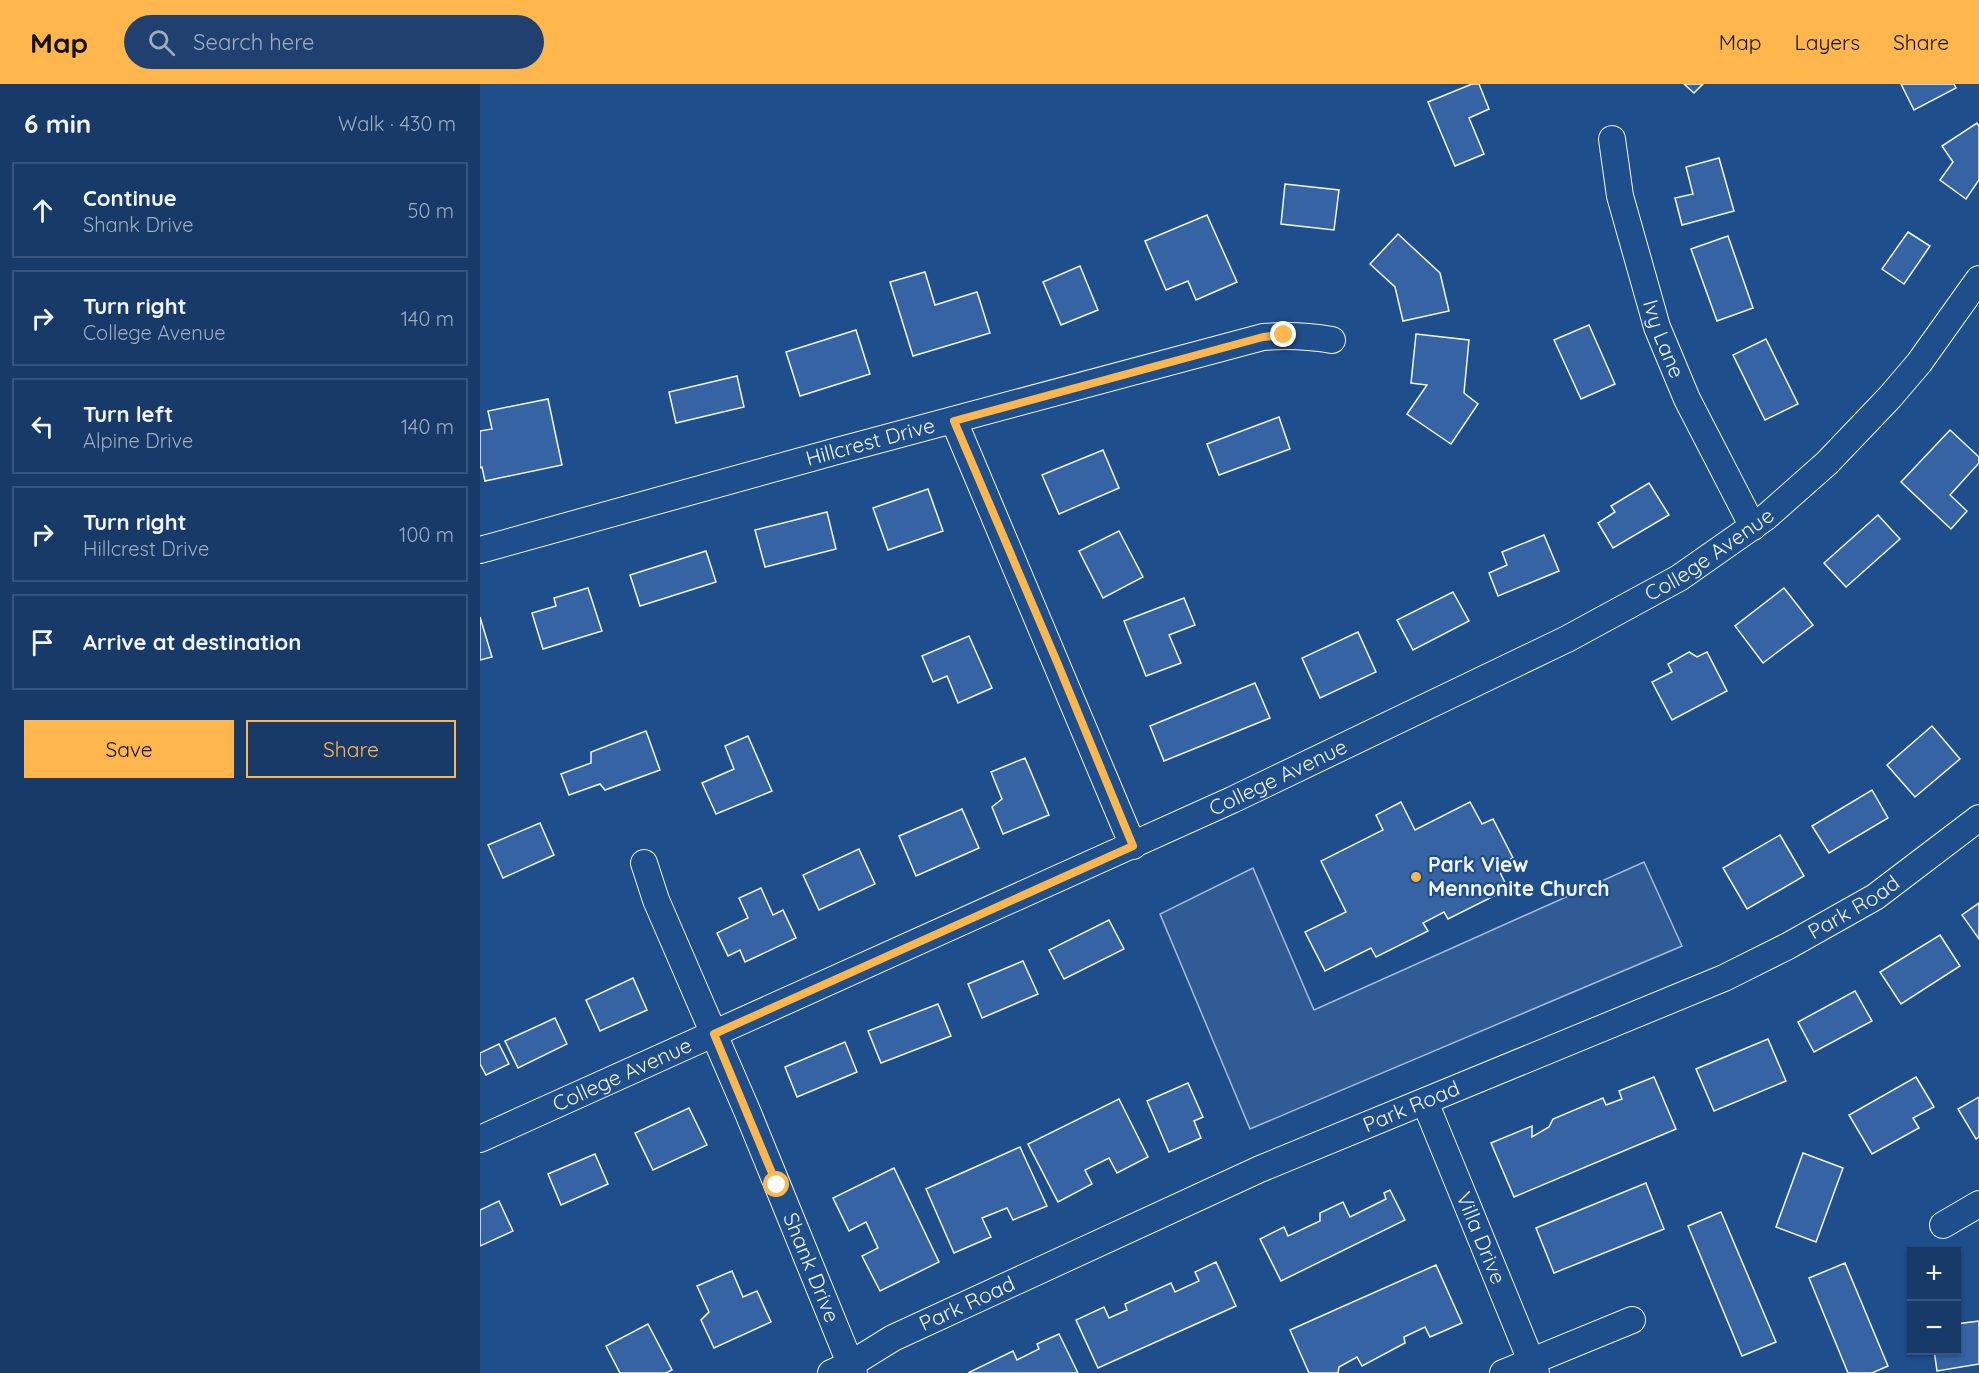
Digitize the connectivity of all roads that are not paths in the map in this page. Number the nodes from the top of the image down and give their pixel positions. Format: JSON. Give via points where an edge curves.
{"nodes":[{"id":1,"x":1612,"y":139,"type":"dead end"},
{"id":2,"x":1979,"y":279,"type":"edge"},
{"id":3,"x":1332,"y":340,"type":"dead end"},
{"id":4,"x":954,"y":421,"type":"junction"},
{"id":5,"x":1753,"y":527,"type":"junction"},
{"id":6,"x":480,"y":550,"type":"edge"},
{"id":7,"x":1979,"y":818,"type":"edge"},
{"id":8,"x":1133,"y":846,"type":"junction"},
{"id":9,"x":644,"y":863,"type":"dead end"},
{"id":10,"x":714,"y":1034,"type":"junction"},
{"id":11,"x":1425,"y":1102,"type":"junction"},
{"id":12,"x":480,"y":1139,"type":"edge"},
{"id":13,"x":1979,"y":1204,"type":"edge"},
{"id":14,"x":1943,"y":1226,"type":"dead end"},
{"id":15,"x":1632,"y":1320,"type":"dead end"},
{"id":16,"x":1534,"y":1367,"type":"edge"},
{"id":17,"x":845,"y":1370,"type":"edge"},
{"id":18,"x":1503,"y":1373,"type":"edge"}],
"edges":[{"from":1,"to":5,"type":"street","name":"Ivy Lane","via":[[1620,196],[1657,327],[1687,399]]},
{"from":2,"to":5,"type":"street","name":"College Avenue","via":[[1890,397],[1827,463]]},
{"from":3,"to":4,"type":"street","name":"Hillcrest Drive","via":[[1310,336],[1263,337]]},
{"from":4,"to":6,"type":"street","name":"Hillcrest Drive"},
{"from":4,"to":8,"type":"street"},
{"from":5,"to":8,"type":"street","name":"College Avenue","via":[[1679,579],[1567,639]]},
{"from":7,"to":11,"type":"street","name":"Park Road","via":[[1875,897],[1788,946],[1724,978]]},
{"from":8,"to":10,"type":"street","name":"College Avenue"},
{"from":9,"to":10,"type":"street","name":"Shank Drive"},
{"from":10,"to":12,"type":"street","name":"College Avenue"},
{"from":10,"to":17,"type":"street","name":"Shank Drive"},
{"from":11,"to":16,"type":"street","name":"Villa Drive"},
{"from":11,"to":17,"type":"street","name":"Park Road","via":[[1260,1169],[893,1338]]},
{"from":13,"to":14,"type":"street"},
{"from":15,"to":16,"type":"street"},
{"from":16,"to":18,"type":"street"}]}
